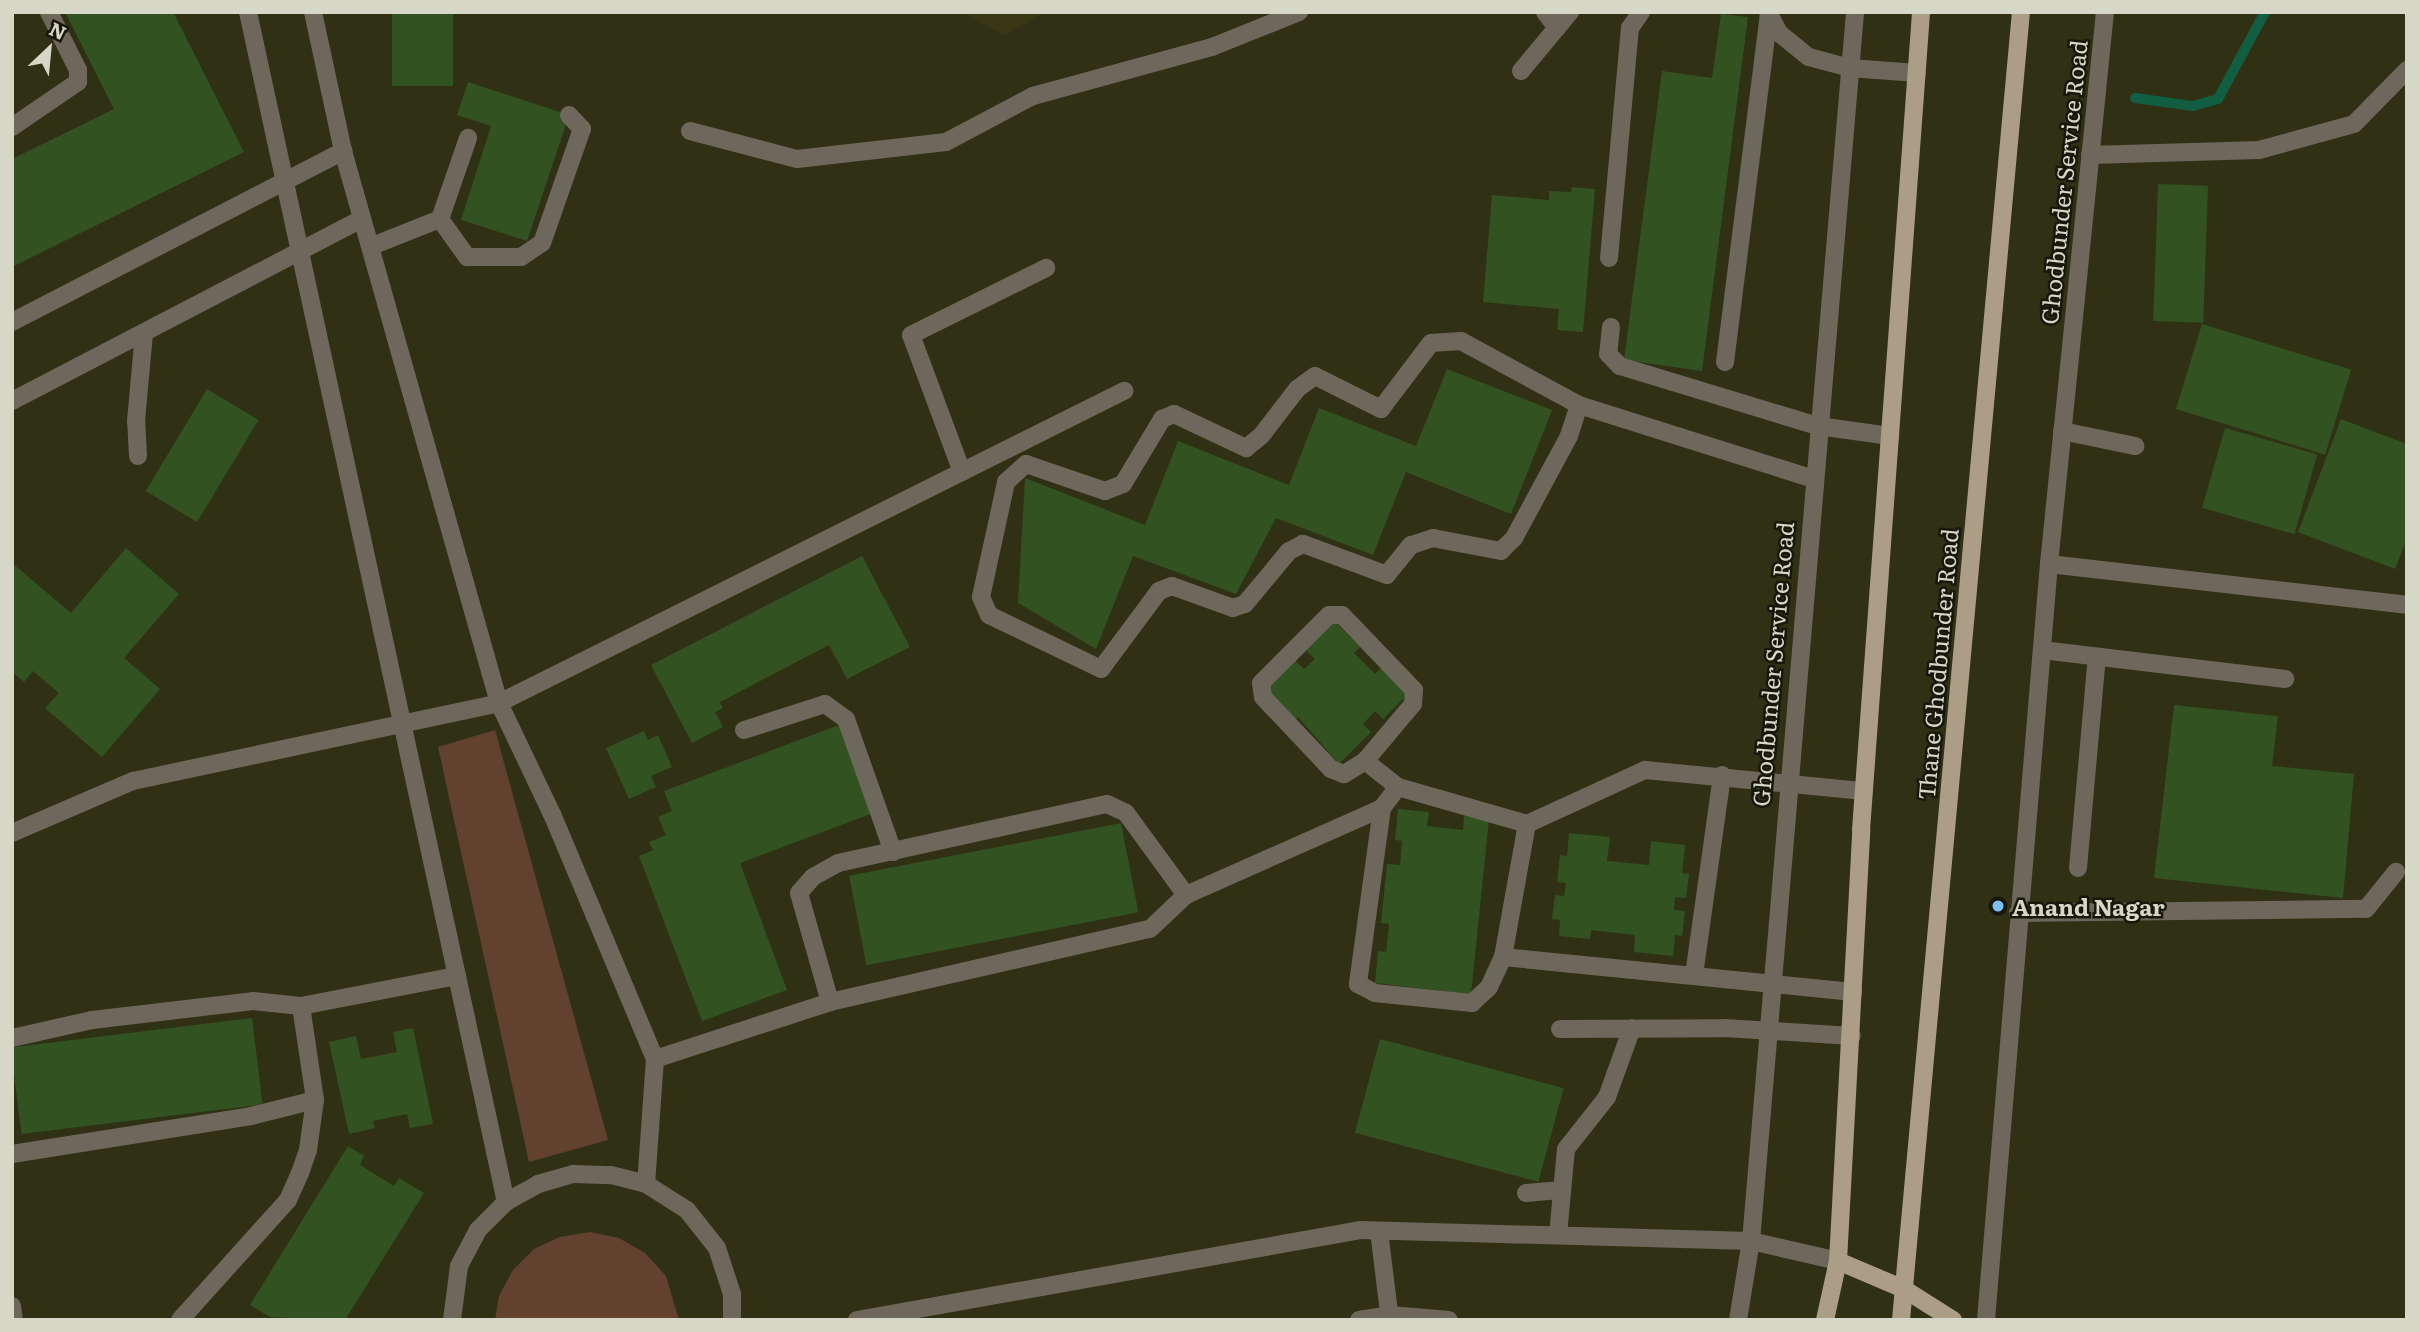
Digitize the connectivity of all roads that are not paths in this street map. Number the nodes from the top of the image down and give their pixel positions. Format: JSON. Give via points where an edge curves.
{"nodes":[{"id":1,"x":49,"y":12,"type":"edge"},
{"id":2,"x":248,"y":12,"type":"edge"},
{"id":3,"x":313,"y":12,"type":"edge"},
{"id":4,"x":1299,"y":12,"type":"edge"},
{"id":5,"x":1545,"y":12,"type":"edge"},
{"id":6,"x":1570,"y":12,"type":"edge"},
{"id":7,"x":1641,"y":12,"type":"edge"},
{"id":8,"x":1855,"y":12,"type":"edge"},
{"id":9,"x":1921,"y":12,"type":"edge"},
{"id":10,"x":2021,"y":12,"type":"edge"},
{"id":11,"x":2105,"y":12,"type":"edge"},
{"id":12,"x":1769,"y":13,"type":"edge"},
{"id":13,"x":1557,"y":29,"type":"junction"},
{"id":14,"x":1850,"y":68,"type":"junction"},
{"id":15,"x":2407,"y":70,"type":"edge"},
{"id":16,"x":1521,"y":71,"type":"dead end"},
{"id":17,"x":1917,"y":73,"type":"junction"},
{"id":18,"x":569,"y":115,"type":"dead end"},
{"id":19,"x":12,"y":127,"type":"edge"},
{"id":20,"x":690,"y":131,"type":"dead end"},
{"id":21,"x":468,"y":138,"type":"dead end"},
{"id":22,"x":343,"y":151,"type":"junction"},
{"id":23,"x":2090,"y":155,"type":"junction"},
{"id":24,"x":284,"y":180,"type":"junction"},
{"id":25,"x":362,"y":219,"type":"junction"},
{"id":26,"x":440,"y":219,"type":"junction"},
{"id":27,"x":372,"y":246,"type":"junction"},
{"id":28,"x":299,"y":252,"type":"junction"},
{"id":29,"x":1609,"y":258,"type":"dead end"},
{"id":30,"x":1046,"y":268,"type":"dead end"},
{"id":31,"x":12,"y":321,"type":"edge"},
{"id":32,"x":1611,"y":327,"type":"dead end"},
{"id":33,"x":144,"y":333,"type":"junction"},
{"id":34,"x":1725,"y":362,"type":"dead end"},
{"id":35,"x":1124,"y":391,"type":"dead end"},
{"id":36,"x":12,"y":401,"type":"edge"},
{"id":37,"x":1579,"y":405,"type":"junction"},
{"id":38,"x":1818,"y":426,"type":"junction"},
{"id":39,"x":2062,"y":431,"type":"junction"},
{"id":40,"x":1890,"y":436,"type":"junction"},
{"id":41,"x":2135,"y":446,"type":"dead end"},
{"id":42,"x":138,"y":456,"type":"dead end"},
{"id":43,"x":962,"y":472,"type":"junction"},
{"id":44,"x":1813,"y":479,"type":"junction"},
{"id":45,"x":2049,"y":564,"type":"junction"},
{"id":46,"x":2407,"y":605,"type":"edge"},
{"id":47,"x":2042,"y":650,"type":"junction"},
{"id":48,"x":2096,"y":657,"type":"junction"},
{"id":49,"x":2286,"y":679,"type":"dead end"},
{"id":50,"x":499,"y":703,"type":"junction"},
{"id":51,"x":402,"y":723,"type":"junction"},
{"id":52,"x":744,"y":730,"type":"dead end"},
{"id":53,"x":1365,"y":761,"type":"junction"},
{"id":54,"x":1722,"y":775,"type":"junction"},
{"id":55,"x":1786,"y":784,"type":"junction"},
{"id":56,"x":1398,"y":787,"type":"junction"},
{"id":57,"x":1864,"y":791,"type":"junction"},
{"id":58,"x":1382,"y":808,"type":"junction"},
{"id":59,"x":1527,"y":824,"type":"junction"},
{"id":60,"x":12,"y":833,"type":"edge"},
{"id":61,"x":893,"y":852,"type":"junction"},
{"id":62,"x":2078,"y":868,"type":"dead end"},
{"id":63,"x":2396,"y":872,"type":"dead end"},
{"id":64,"x":1186,"y":895,"type":"junction"},
{"id":65,"x":2018,"y":913,"type":"junction"},
{"id":66,"x":1503,"y":957,"type":"junction"},
{"id":67,"x":1694,"y":975,"type":"junction"},
{"id":68,"x":457,"y":976,"type":"junction"},
{"id":69,"x":1770,"y":984,"type":"junction"},
{"id":70,"x":1853,"y":992,"type":"junction"},
{"id":71,"x":830,"y":1002,"type":"junction"},
{"id":72,"x":301,"y":1006,"type":"junction"},
{"id":73,"x":1632,"y":1028,"type":"junction"},
{"id":74,"x":1560,"y":1029,"type":"dead end"},
{"id":75,"x":1769,"y":1033,"type":"junction"},
{"id":76,"x":1852,"y":1036,"type":"junction"},
{"id":77,"x":12,"y":1038,"type":"edge"},
{"id":78,"x":655,"y":1059,"type":"junction"},
{"id":79,"x":315,"y":1100,"type":"junction"},
{"id":80,"x":12,"y":1154,"type":"edge"},
{"id":81,"x":646,"y":1184,"type":"junction"},
{"id":82,"x":1559,"y":1190,"type":"junction"},
{"id":83,"x":1526,"y":1194,"type":"dead end"},
{"id":84,"x":506,"y":1202,"type":"junction"},
{"id":85,"x":1380,"y":1231,"type":"junction"},
{"id":86,"x":1558,"y":1235,"type":"junction"},
{"id":87,"x":1751,"y":1241,"type":"junction"},
{"id":88,"x":1838,"y":1261,"type":"junction"},
{"id":89,"x":1904,"y":1289,"type":"junction"},
{"id":90,"x":12,"y":1307,"type":"edge"},
{"id":91,"x":452,"y":1312,"type":"edge"},
{"id":92,"x":1390,"y":1318,"type":"edge"},
{"id":93,"x":14,"y":1320,"type":"edge"},
{"id":94,"x":180,"y":1320,"type":"edge"},
{"id":95,"x":436,"y":1320,"type":"edge"},
{"id":96,"x":732,"y":1320,"type":"edge"},
{"id":97,"x":857,"y":1320,"type":"edge"},
{"id":98,"x":1359,"y":1320,"type":"edge"},
{"id":99,"x":1449,"y":1320,"type":"edge"},
{"id":100,"x":1738,"y":1320,"type":"edge"},
{"id":101,"x":1825,"y":1320,"type":"edge"},
{"id":102,"x":1901,"y":1320,"type":"edge"},
{"id":103,"x":1953,"y":1320,"type":"edge"},
{"id":104,"x":1986,"y":1320,"type":"edge"}],
"edges":[{"from":1,"to":19,"type":"street","via":[[78,70],[78,82]]},
{"from":2,"to":24,"type":"street"},
{"from":3,"to":22,"type":"street"},
{"from":4,"to":20,"type":"street","via":[[1212,47],[1033,96],[946,142],[797,159]]},
{"from":5,"to":13,"type":"street"},
{"from":6,"to":13,"type":"street"},
{"from":7,"to":29,"type":"street","via":[[1630,27]]},
{"from":8,"to":14,"type":"street","name":"Ghodbunder Service Road"},
{"from":9,"to":17,"type":"main road"},
{"from":10,"to":89,"type":"main road","name":"Thane Ghodbunder Road"},
{"from":11,"to":23,"type":"street","name":"Ghodbunder Service Road"},
{"from":12,"to":14,"type":"street","via":[[1779,33],[1809,57]]},
{"from":12,"to":34,"type":"street"},
{"from":13,"to":16,"type":"street"},
{"from":14,"to":17,"type":"street"},
{"from":14,"to":38,"type":"street","name":"Ghodbunder Service Road"},
{"from":15,"to":23,"type":"street","via":[[2354,124],[2271,146]]},
{"from":17,"to":40,"type":"main road"},
{"from":18,"to":26,"type":"street","via":[[582,130],[542,243],[521,257],[467,257]]},
{"from":21,"to":26,"type":"street"},
{"from":22,"to":24,"type":"street"},
{"from":22,"to":25,"type":"street"},
{"from":23,"to":39,"type":"street","name":"Ghodbunder Service Road"},
{"from":24,"to":28,"type":"street"},
{"from":24,"to":31,"type":"street"},
{"from":25,"to":27,"type":"street"},
{"from":25,"to":28,"type":"street"},
{"from":26,"to":27,"type":"street"},
{"from":27,"to":50,"type":"street"},
{"from":28,"to":33,"type":"street"},
{"from":28,"to":51,"type":"street"},
{"from":30,"to":43,"type":"street","via":[[911,335]]},
{"from":32,"to":38,"type":"street","via":[[1608,354],[1620,366]]},
{"from":33,"to":36,"type":"street"},
{"from":33,"to":42,"type":"street","via":[[136,421]]},
{"from":35,"to":43,"type":"street"},
{"from":37,"to":37,"type":"street","via":[[1461,341],[1431,343],[1381,409],[1315,376],[1297,389],[1261,436],[1246,448],[1174,414],[1162,419],[1123,484],[1114,488],[1105,491],[1026,464],[1006,482],[981,597],[989,615],[1101,669],[1159,591],[1172,586],[1233,608],[1245,604],[1289,551],[1303,544],[1387,575],[1411,545],[1433,538],[1501,551],[1514,538],[1569,436]]},
{"from":37,"to":44,"type":"street"},
{"from":38,"to":40,"type":"street"},
{"from":38,"to":44,"type":"street","name":"Ghodbunder Service Road"},
{"from":39,"to":41,"type":"street"},
{"from":39,"to":45,"type":"street","name":"Ghodbunder Service Road"},
{"from":40,"to":57,"type":"main road"},
{"from":43,"to":50,"type":"street"},
{"from":44,"to":55,"type":"street","name":"Ghodbunder Service Road"},
{"from":45,"to":46,"type":"street"},
{"from":45,"to":47,"type":"street","name":"Ghodbunder Service Road"},
{"from":47,"to":48,"type":"street"},
{"from":47,"to":65,"type":"street","name":"Ghodbunder Service Road"},
{"from":48,"to":49,"type":"street"},
{"from":48,"to":62,"type":"street"},
{"from":50,"to":51,"type":"street"},
{"from":50,"to":78,"type":"street","via":[[552,814]]},
{"from":51,"to":60,"type":"street","via":[[133,781]]},
{"from":51,"to":68,"type":"street"},
{"from":52,"to":61,"type":"street","via":[[825,704],[846,719]]},
{"from":53,"to":53,"type":"street","via":[[1345,774],[1331,769],[1263,696],[1261,683],[1329,615],[1342,615],[1413,690],[1413,704]]},
{"from":53,"to":56,"type":"street"},
{"from":54,"to":55,"type":"street"},
{"from":54,"to":59,"type":"street","via":[[1645,770]]},
{"from":54,"to":67,"type":"street"},
{"from":55,"to":57,"type":"street"},
{"from":55,"to":69,"type":"street","name":"Ghodbunder Service Road"},
{"from":56,"to":58,"type":"street"},
{"from":56,"to":59,"type":"street"},
{"from":57,"to":70,"type":"main road"},
{"from":58,"to":64,"type":"street"},
{"from":58,"to":66,"type":"street","via":[[1358,984],[1375,993],[1472,1003],[1489,987]]},
{"from":59,"to":66,"type":"street"},
{"from":61,"to":64,"type":"street","via":[[1107,804],[1126,813]]},
{"from":61,"to":71,"type":"street","via":[[838,863],[813,877],[799,894]]},
{"from":63,"to":65,"type":"street","via":[[2367,909]]},
{"from":64,"to":71,"type":"street","via":[[1150,929]]},
{"from":65,"to":104,"type":"street","name":"Ghodbunder Service Road"},
{"from":66,"to":67,"type":"street"},
{"from":67,"to":69,"type":"street"},
{"from":68,"to":72,"type":"street"},
{"from":68,"to":84,"type":"street"},
{"from":69,"to":70,"type":"street"},
{"from":69,"to":75,"type":"street","name":"Ghodbunder Service Road"},
{"from":70,"to":76,"type":"main road"},
{"from":71,"to":78,"type":"street"},
{"from":72,"to":77,"type":"street","via":[[253,1001],[92,1020]]},
{"from":72,"to":79,"type":"street"},
{"from":73,"to":74,"type":"street"},
{"from":73,"to":75,"type":"street"},
{"from":73,"to":82,"type":"street","via":[[1607,1097],[1566,1149]]},
{"from":75,"to":76,"type":"street"},
{"from":75,"to":87,"type":"street","name":"Ghodbunder Service Road"},
{"from":76,"to":88,"type":"main road"},
{"from":78,"to":81,"type":"street"},
{"from":79,"to":80,"type":"street","via":[[251,1116]]},
{"from":79,"to":94,"type":"street","via":[[308,1150],[288,1200]]},
{"from":81,"to":84,"type":"street","via":[[611,1175],[574,1174],[538,1184]]},
{"from":81,"to":96,"type":"street","via":[[687,1210],[717,1248],[732,1294]]},
{"from":82,"to":83,"type":"street"},
{"from":82,"to":86,"type":"street"},
{"from":84,"to":91,"type":"street","via":[[478,1230],[465,1254]]},
{"from":85,"to":86,"type":"street"},
{"from":85,"to":92,"type":"street"},
{"from":85,"to":97,"type":"street","via":[[1346,1232]]},
{"from":86,"to":87,"type":"street"},
{"from":87,"to":88,"type":"street"},
{"from":87,"to":100,"type":"street","name":"Ghodbunder Service Road"},
{"from":88,"to":89,"type":"main road"},
{"from":88,"to":101,"type":"main road"},
{"from":89,"to":102,"type":"main road","name":"Thane Ghodbunder Road"},
{"from":89,"to":103,"type":"main road"},
{"from":90,"to":93,"type":"street"},
{"from":91,"to":95,"type":"street"},
{"from":92,"to":98,"type":"street"},
{"from":92,"to":99,"type":"street"}]}
